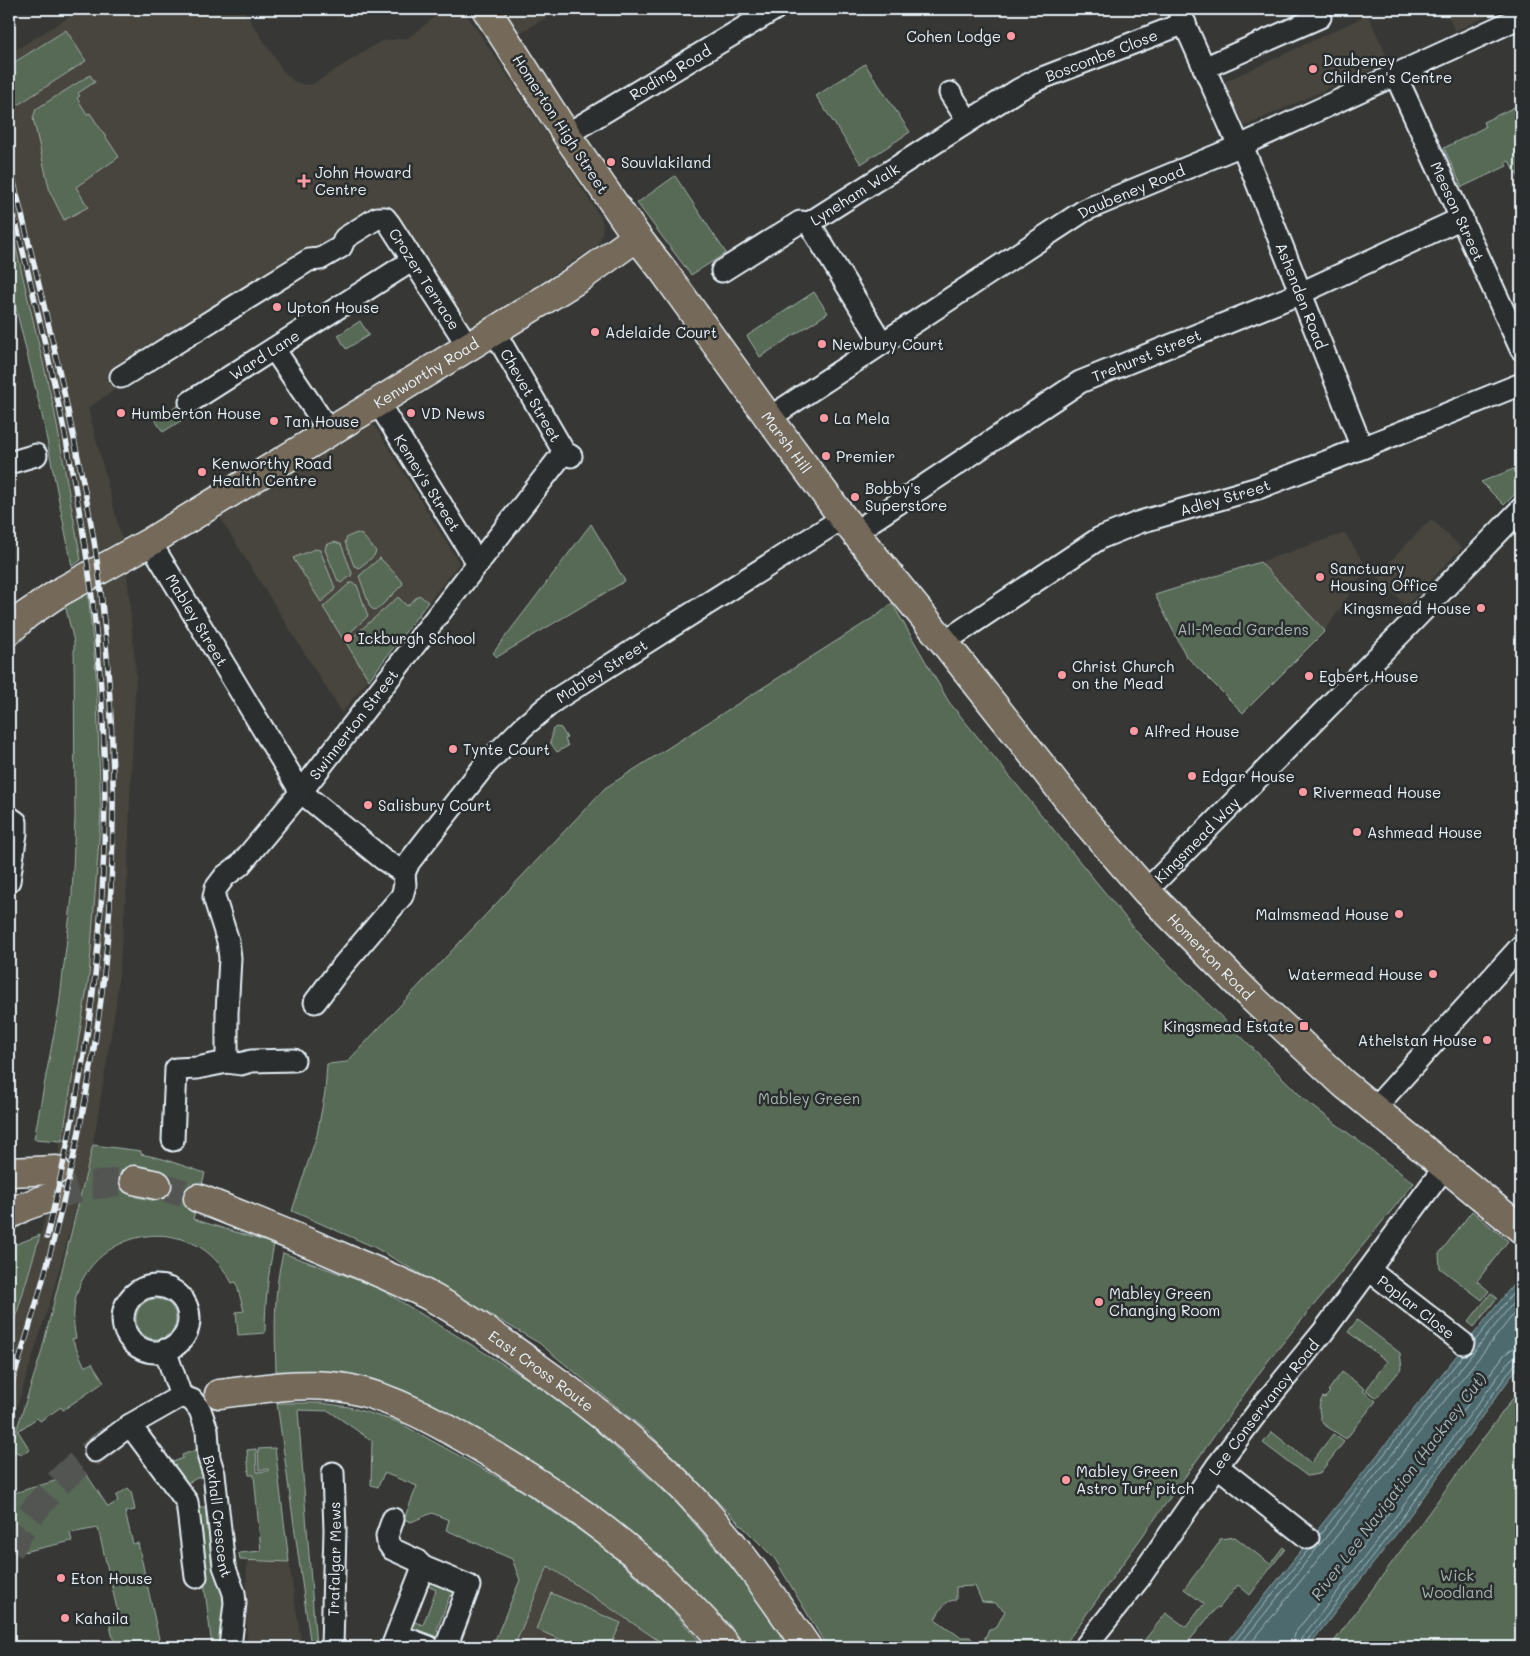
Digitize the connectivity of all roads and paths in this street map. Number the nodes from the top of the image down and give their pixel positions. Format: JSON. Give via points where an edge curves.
{"nodes":[{"id":1,"x":486,"y":9,"type":"edge"},
{"id":2,"x":775,"y":9,"type":"edge"},
{"id":3,"x":1182,"y":16,"type":"edge"},
{"id":4,"x":1320,"y":17,"type":"dead end"},
{"id":5,"x":1521,"y":17,"type":"edge"},
{"id":6,"x":1204,"y":68,"type":"junction"},
{"id":7,"x":1395,"y":74,"type":"junction"},
{"id":8,"x":1018,"y":90,"type":"joint"},
{"id":9,"x":950,"y":93,"type":"dead end"},
{"id":10,"x":968,"y":122,"type":"junction"},
{"id":11,"x":568,"y":136,"type":"junction"},
{"id":12,"x":1240,"y":145,"type":"junction"},
{"id":13,"x":1462,"y":218,"type":"junction"},
{"id":14,"x":809,"y":223,"type":"junction"},
{"id":15,"x":637,"y":237,"type":"junction"},
{"id":16,"x":413,"y":260,"type":"junction"},
{"id":17,"x":722,"y":271,"type":"dead end"},
{"id":18,"x":1301,"y":293,"type":"junction"},
{"id":19,"x":494,"y":331,"type":"junction"},
{"id":20,"x":882,"y":342,"type":"junction"},
{"id":21,"x":468,"y":346,"type":"junction"},
{"id":22,"x":274,"y":349,"type":"junction"},
{"id":23,"x":1521,"y":349,"type":"edge"},
{"id":24,"x":121,"y":377,"type":"dead end"},
{"id":25,"x":1521,"y":384,"type":"edge"},
{"id":26,"x":377,"y":401,"type":"junction"},
{"id":27,"x":190,"y":402,"type":"dead end"},
{"id":28,"x":769,"y":418,"type":"junction"},
{"id":29,"x":329,"y":431,"type":"junction"},
{"id":30,"x":1362,"y":448,"type":"junction"},
{"id":31,"x":567,"y":454,"type":"joint"},
{"id":32,"x":36,"y":455,"type":"dead end"},
{"id":33,"x":9,"y":463,"type":"edge"},
{"id":34,"x":1521,"y":509,"type":"edge"},
{"id":35,"x":849,"y":525,"type":"junction"},
{"id":36,"x":150,"y":542,"type":"junction"},
{"id":37,"x":479,"y":563,"type":"junction"},
{"id":38,"x":9,"y":631,"type":"edge"},
{"id":39,"x":944,"y":642,"type":"junction"},
{"id":40,"x":301,"y":792,"type":"junction"},
{"id":41,"x":9,"y":817,"type":"edge"},
{"id":42,"x":404,"y":873,"type":"junction"},
{"id":43,"x":9,"y":881,"type":"edge"},
{"id":44,"x":1146,"y":891,"type":"junction"},
{"id":45,"x":1521,"y":946,"type":"edge"},
{"id":46,"x":315,"y":1002,"type":"dead end"},
{"id":47,"x":294,"y":1060,"type":"dead end"},
{"id":48,"x":227,"y":1062,"type":"junction"},
{"id":49,"x":1373,"y":1110,"type":"junction"},
{"id":50,"x":173,"y":1140,"type":"dead end"},
{"id":51,"x":1444,"y":1168,"type":"junction"},
{"id":52,"x":56,"y":1170,"type":"tunnel mouth"},
{"id":53,"x":9,"y":1172,"type":"edge"},
{"id":54,"x":51,"y":1197,"type":"tunnel mouth"},
{"id":55,"x":198,"y":1198,"type":"tunnel mouth"},
{"id":56,"x":9,"y":1215,"type":"edge"},
{"id":57,"x":1521,"y":1229,"type":"edge"},
{"id":58,"x":1369,"y":1270,"type":"junction"},
{"id":59,"x":1463,"y":1343,"type":"dead end"},
{"id":60,"x":166,"y":1350,"type":"dead end"},
{"id":61,"x":219,"y":1394,"type":"dead end"},
{"id":62,"x":181,"y":1396,"type":"junction"},
{"id":63,"x":130,"y":1425,"type":"junction"},
{"id":64,"x":96,"y":1450,"type":"dead end"},
{"id":65,"x":1217,"y":1466,"type":"junction"},
{"id":66,"x":333,"y":1473,"type":"dead end"},
{"id":67,"x":393,"y":1519,"type":"dead end"},
{"id":68,"x":1308,"y":1538,"type":"dead end"},
{"id":69,"x":424,"y":1568,"type":"junction"},
{"id":70,"x":196,"y":1577,"type":"dead end"},
{"id":71,"x":394,"y":1641,"type":"edge"},
{"id":72,"x":230,"y":1647,"type":"edge"},
{"id":73,"x":332,"y":1647,"type":"edge"},
{"id":74,"x":429,"y":1647,"type":"edge"},
{"id":75,"x":446,"y":1647,"type":"edge"},
{"id":76,"x":727,"y":1647,"type":"edge"},
{"id":77,"x":807,"y":1647,"type":"edge"},
{"id":78,"x":1085,"y":1647,"type":"edge"}],
"edges":[{"from":1,"to":11,"type":"main road","name":"Homerton High Street"},
{"from":2,"to":11,"type":"street","name":"Roding Road"},
{"from":3,"to":6,"type":"street","name":"Ashenden Road"},
{"from":3,"to":8,"type":"street","name":"Boscombe Close"},
{"from":4,"to":6,"type":"street"},
{"from":5,"to":7,"type":"street","name":"Daubeney Road"},
{"from":6,"to":12,"type":"street","name":"Ashenden Road"},
{"from":7,"to":12,"type":"street","name":"Daubeney Road"},
{"from":7,"to":13,"type":"street","name":"Meeson Street"},
{"from":8,"to":10,"type":"street","name":"Lyneham Walk"},
{"from":9,"to":10,"type":"street"},
{"from":10,"to":14,"type":"street","name":"Lyneham Walk"},
{"from":11,"to":15,"type":"main road","name":"Homerton High Street"},
{"from":12,"to":18,"type":"street","name":"Ashenden Road"},
{"from":12,"to":20,"type":"street","name":"Daubeney Road","via":[[1085,210]]},
{"from":13,"to":18,"type":"street","name":"Trehurst Street"},
{"from":13,"to":23,"type":"street","name":"Meeson Street"},
{"from":14,"to":17,"type":"street","via":[[800,222]]},
{"from":14,"to":20,"type":"street","name":"Lyneham Walk"},
{"from":15,"to":19,"type":"main road","name":"Kenworthy Road","via":[[581,277]]},
{"from":15,"to":28,"type":"main road","name":"Marsh Hill"},
{"from":16,"to":21,"type":"street","name":"Crozer Terrace"},
{"from":16,"to":22,"type":"street","name":"Ward Lane"},
{"from":16,"to":24,"type":"street","name":"Crozer Terrace","via":[[385,218],[377,218],[345,238],[333,237],[315,250],[309,260]]},
{"from":18,"to":30,"type":"street","name":"Ashenden Road"},
{"from":18,"to":35,"type":"street","name":"Trehurst Street","via":[[1080,382]]},
{"from":19,"to":21,"type":"main road","name":"Kenworthy Road"},
{"from":19,"to":31,"type":"street","name":"Chevet Street"},
{"from":20,"to":28,"type":"street","name":"Daubeney Road"},
{"from":21,"to":26,"type":"main road","name":"Kenworthy Road"},
{"from":22,"to":27,"type":"street","name":"Ward Lane"},
{"from":22,"to":29,"type":"street"},
{"from":25,"to":30,"type":"street","name":"Adley Street"},
{"from":26,"to":29,"type":"main road","name":"Kenworthy Road"},
{"from":26,"to":37,"type":"street","name":"Kemey's Street"},
{"from":28,"to":35,"type":"main road","name":"Marsh Hill"},
{"from":29,"to":36,"type":"main road","name":"Kenworthy Road"},
{"from":30,"to":39,"type":"street","name":"Adley Street","via":[[1258,488],[1140,522],[1100,538]]},
{"from":31,"to":37,"type":"street","name":"Swinnerton Street"},
{"from":32,"to":33,"type":"street"},
{"from":34,"to":44,"type":"street","name":"Kingsmead Way"},
{"from":35,"to":39,"type":"main road","name":"Marsh Hill"},
{"from":35,"to":42,"type":"street","name":"Mabley Street","via":[[555,700],[485,765],[409,862]]},
{"from":36,"to":38,"type":"main road","name":"Kenworthy Road","via":[[60,592]]},
{"from":36,"to":40,"type":"street","name":"Mabley Street"},
{"from":37,"to":40,"type":"street","name":"Swinnerton Street"},
{"from":39,"to":44,"type":"main road","name":"Homerton Road","via":[[1076,809]]},
{"from":40,"to":42,"type":"street","name":"Mabley Street"},
{"from":40,"to":48,"type":"street","name":"Swinnerton Street","via":[[240,865],[216,888],[214,897],[230,958]]},
{"from":41,"to":43,"type":"street","via":[[16,822]]},
{"from":42,"to":46,"type":"street","name":"Mabley Street","via":[[402,896],[338,970]]},
{"from":44,"to":49,"type":"main road","name":"Homerton Road","via":[[1296,1040]]},
{"from":45,"to":49,"type":"street"},
{"from":47,"to":48,"type":"street"},
{"from":48,"to":50,"type":"street","via":[[176,1069]]},
{"from":49,"to":51,"type":"main road","name":"Homerton Road"},
{"from":51,"to":57,"type":"main road","name":"Homerton Road"},
{"from":51,"to":58,"type":"street","name":"Lee Conservancy Road"},
{"from":52,"to":53,"type":"main road"},
{"from":54,"to":56,"type":"main road"},
{"from":55,"to":77,"type":"main road","name":"East Cross Route","via":[[435,1299],[568,1388],[646,1453],[701,1507],[768,1589]]},
{"from":58,"to":59,"type":"street","name":"Poplar Close"},
{"from":58,"to":65,"type":"street","name":"Lee Conservancy Road"},
{"from":60,"to":62,"type":"street"},
{"from":61,"to":76,"type":"main road","via":[[330,1386],[370,1394],[422,1414],[522,1472],[605,1528],[663,1578]]},
{"from":62,"to":63,"type":"street"},
{"from":62,"to":72,"type":"street","name":"Buxhall Crescent","via":[[192,1400],[205,1418],[224,1566],[234,1592]]},
{"from":63,"to":64,"type":"street"},
{"from":63,"to":70,"type":"street","name":"Buxhall Crescent","via":[[188,1502]]},
{"from":65,"to":68,"type":"street"},
{"from":65,"to":78,"type":"street","name":"Lee Conservancy Road","via":[[1138,1580]]},
{"from":66,"to":73,"type":"street","name":"Trafalgar Mews","via":[[336,1530]]},
{"from":67,"to":69,"type":"street","via":[[388,1543],[392,1549],[416,1560]]},
{"from":69,"to":71,"type":"street"},
{"from":69,"to":75,"type":"street","via":[[469,1586]]},
{"from":71,"to":74,"type":"street"}]}
